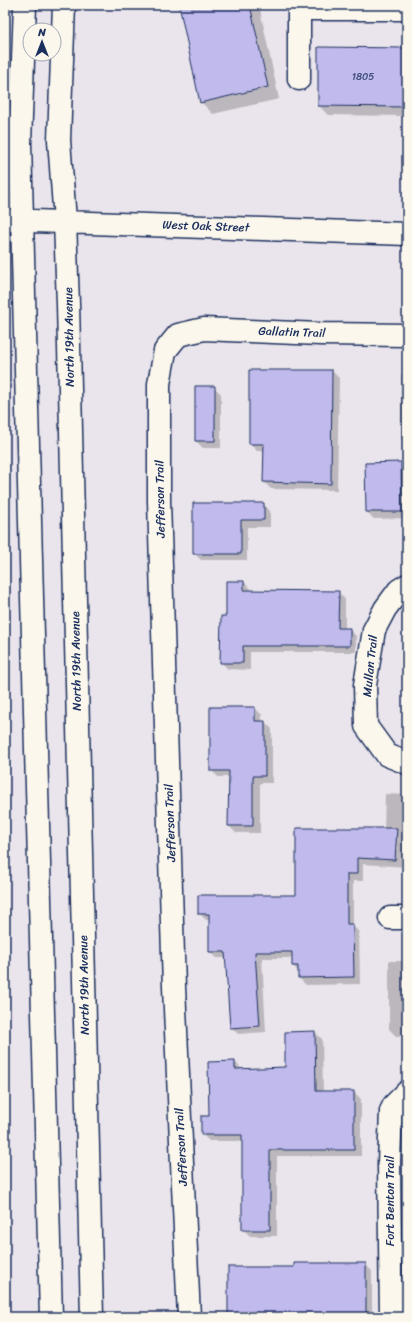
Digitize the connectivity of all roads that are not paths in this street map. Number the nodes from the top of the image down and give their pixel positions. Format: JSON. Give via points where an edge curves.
{"nodes":[{"id":1,"x":25,"y":5,"type":"edge"},
{"id":2,"x":64,"y":5,"type":"edge"},
{"id":3,"x":299,"y":7,"type":"edge"},
{"id":4,"x":407,"y":9,"type":"edge"},
{"id":5,"x":299,"y":79,"type":"dead end"},
{"id":6,"x":14,"y":220,"type":"edge"},
{"id":7,"x":65,"y":221,"type":"junction"},
{"id":8,"x":407,"y":234,"type":"edge"},
{"id":9,"x":178,"y":335,"type":"joint"},
{"id":10,"x":407,"y":335,"type":"edge"},
{"id":11,"x":407,"y":585,"type":"edge"},
{"id":12,"x":407,"y":763,"type":"edge"},
{"id":13,"x":407,"y":1092,"type":"edge"},
{"id":14,"x":51,"y":1317,"type":"edge"},
{"id":15,"x":92,"y":1317,"type":"edge"},
{"id":16,"x":189,"y":1317,"type":"edge"},
{"id":17,"x":391,"y":1317,"type":"edge"}],
"edges":[{"from":1,"to":6,"type":"main road","via":[[20,143]]},
{"from":2,"to":7,"type":"main road","name":"North 19th Avenue","via":[[59,140]]},
{"from":3,"to":4,"type":"main road"},
{"from":3,"to":5,"type":"main road"},
{"from":6,"to":7,"type":"main road","name":"West Oak Street"},
{"from":6,"to":14,"type":"main road"},
{"from":7,"to":8,"type":"main road","name":"West Oak Street"},
{"from":7,"to":15,"type":"main road","name":"North 19th Avenue"},
{"from":9,"to":10,"type":"main road","name":"Gallatin Trail","via":[[204,328]]},
{"from":9,"to":16,"type":"main road","name":"Jefferson Trail","via":[[165,351],[159,384],[159,493],[174,979]]},
{"from":11,"to":12,"type":"main road","name":"Mullan Trail","via":[[399,590],[385,609],[374,630],[365,685],[366,726],[387,755]]},
{"from":13,"to":17,"type":"main road","name":"Fort Benton Trail","via":[[394,1104],[391,1111]]}]}
